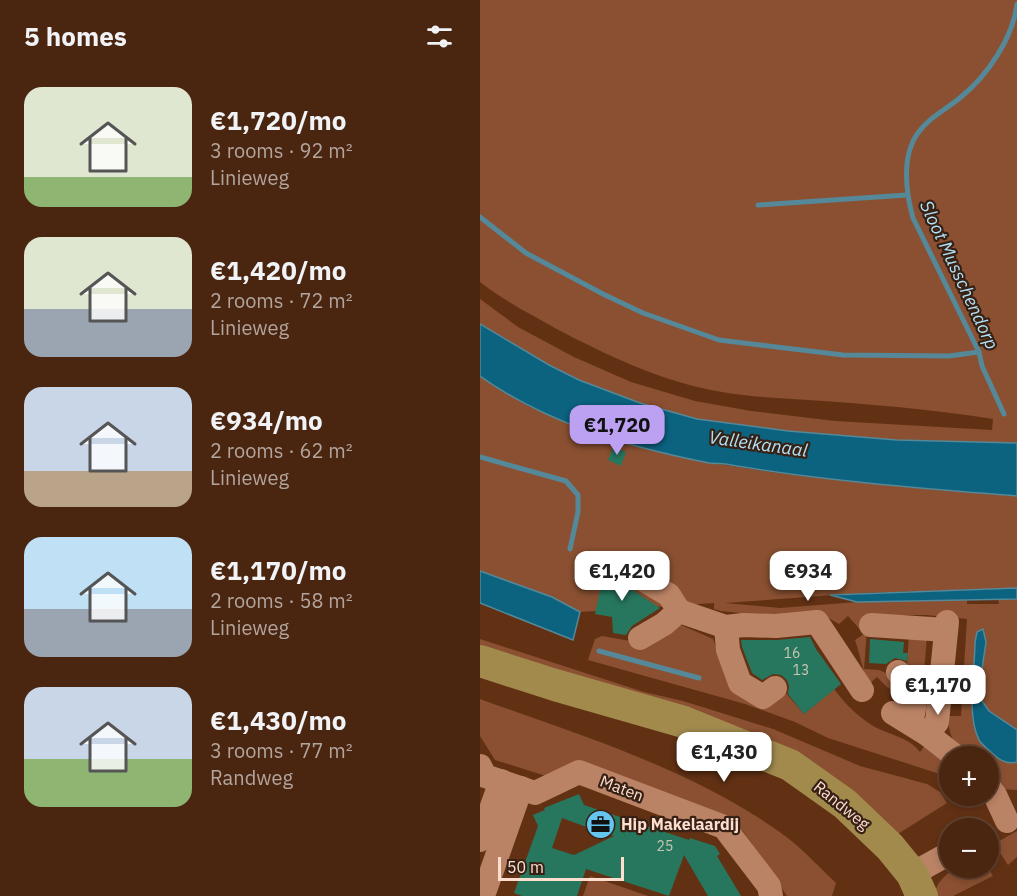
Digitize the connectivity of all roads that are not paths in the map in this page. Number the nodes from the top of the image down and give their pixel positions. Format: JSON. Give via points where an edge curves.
{"nodes":[{"id":1,"x":642,"y":579,"type":"dead end"},
{"id":2,"x":679,"y":611,"type":"junction"},
{"id":3,"x":871,"y":625,"type":"dead end"},
{"id":4,"x":726,"y":627,"type":"junction"},
{"id":5,"x":640,"y":638,"type":"dead end"},
{"id":6,"x":480,"y":661,"type":"edge"},
{"id":7,"x":904,"y":679,"type":"dead end"},
{"id":8,"x":775,"y":688,"type":"dead end"},
{"id":9,"x":862,"y":690,"type":"dead end"},
{"id":10,"x":910,"y":723,"type":"junction"},
{"id":11,"x":941,"y":746,"type":"edge"},
{"id":12,"x":480,"y":766,"type":"edge"},
{"id":13,"x":511,"y":785,"type":"junction"},
{"id":14,"x":999,"y":806,"type":"edge"},
{"id":15,"x":1004,"y":823,"type":"edge"},
{"id":16,"x":480,"y":840,"type":"edge"},
{"id":17,"x":939,"y":862,"type":"edge"},
{"id":18,"x":906,"y":888,"type":"edge"},
{"id":19,"x":480,"y":890,"type":"edge"},
{"id":20,"x":771,"y":896,"type":"edge"}],
"edges":[{"from":1,"to":2,"type":"street","via":[[669,596]]},
{"from":2,"to":4,"type":"street"},
{"from":2,"to":5,"type":"street"},
{"from":3,"to":10,"type":"street","via":[[939,626],[937,722]]},
{"from":4,"to":8,"type":"street","via":[[728,650],[740,683],[763,697]]},
{"from":4,"to":9,"type":"street","via":[[817,622]]},
{"from":6,"to":18,"type":"main road","name":"Randweg","via":[[555,686],[779,780],[830,814]]},
{"from":7,"to":10,"type":"street","via":[[915,704]]},
{"from":10,"to":11,"type":"street"},
{"from":12,"to":13,"type":"street","via":[[485,776]]},
{"from":13,"to":16,"type":"street"},
{"from":13,"to":19,"type":"street","via":[[485,890]]},
{"from":13,"to":20,"type":"street","name":"Maten","via":[[535,793],[579,772],[724,827],[769,886]]},
{"from":14,"to":15,"type":"street"},
{"from":17,"to":18,"type":"street"}]}
